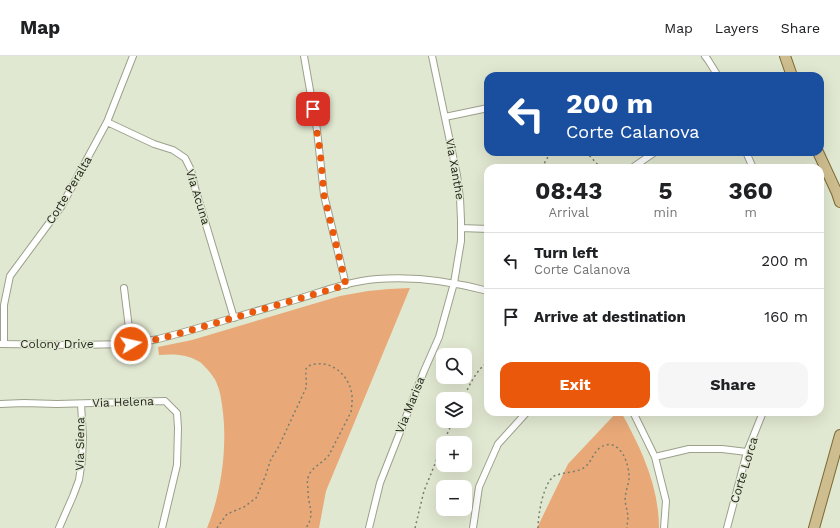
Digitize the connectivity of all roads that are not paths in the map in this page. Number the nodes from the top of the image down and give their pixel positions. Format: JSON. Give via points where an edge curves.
{"nodes":[{"id":1,"x":133,"y":56,"type":"edge"},
{"id":2,"x":304,"y":56,"type":"edge"},
{"id":3,"x":432,"y":56,"type":"edge"},
{"id":4,"x":705,"y":56,"type":"edge"},
{"id":5,"x":785,"y":56,"type":"edge"},
{"id":6,"x":716,"y":72,"type":"edge"},
{"id":7,"x":791,"y":72,"type":"edge"},
{"id":8,"x":484,"y":109,"type":"edge"},
{"id":9,"x":445,"y":117,"type":"junction"},
{"id":10,"x":107,"y":122,"type":"junction"},
{"id":11,"x":644,"y":156,"type":"edge"},
{"id":12,"x":636,"y":164,"type":"edge"},
{"id":13,"x":824,"y":165,"type":"edge"},
{"id":14,"x":840,"y":202,"type":"edge"},
{"id":15,"x":461,"y":228,"type":"junction"},
{"id":16,"x":484,"y":229,"type":"edge"},
{"id":17,"x":454,"y":283,"type":"junction"},
{"id":18,"x":346,"y":285,"type":"junction"},
{"id":19,"x":124,"y":288,"type":"dead end"},
{"id":20,"x":484,"y":290,"type":"edge"},
{"id":21,"x":234,"y":318,"type":"junction"},
{"id":22,"x":2,"y":344,"type":"edge"},
{"id":23,"x":131,"y":344,"type":"junction"},
{"id":24,"x":0,"y":404,"type":"edge"},
{"id":25,"x":81,"y":404,"type":"junction"},
{"id":26,"x":523,"y":416,"type":"edge"},
{"id":27,"x":635,"y":416,"type":"edge"},
{"id":28,"x":761,"y":416,"type":"edge"},
{"id":29,"x":840,"y":435,"type":"edge"},
{"id":30,"x":747,"y":452,"type":"junction"},
{"id":31,"x":656,"y":457,"type":"junction"},
{"id":32,"x":59,"y":528,"type":"edge"},
{"id":33,"x":162,"y":528,"type":"edge"},
{"id":34,"x":369,"y":528,"type":"edge"},
{"id":35,"x":473,"y":528,"type":"edge"},
{"id":36,"x":664,"y":528,"type":"edge"},
{"id":37,"x":727,"y":528,"type":"edge"},
{"id":38,"x":814,"y":528,"type":"edge"}],
"edges":[{"from":1,"to":10,"type":"street","name":"Corte Peralta"},
{"from":2,"to":18,"type":"street","via":[[317,130],[324,195]]},
{"from":3,"to":9,"type":"street","name":"Via Xanthe"},
{"from":4,"to":6,"type":"street"},
{"from":5,"to":7,"type":"main road"},
{"from":8,"to":9,"type":"street"},
{"from":9,"to":15,"type":"street","name":"Via Xanthe","via":[[457,175]]},
{"from":10,"to":21,"type":"street","name":"Via Acuna","via":[[173,150],[185,158],[191,170]]},
{"from":10,"to":22,"type":"street","name":"Corte Peralta","via":[[61,207],[10,276],[4,305]]},
{"from":11,"to":12,"type":"street"},
{"from":13,"to":14,"type":"main road"},
{"from":15,"to":16,"type":"street"},
{"from":15,"to":17,"type":"street","name":"Via Xanthe"},
{"from":17,"to":18,"type":"street","name":"Colony Drive","via":[[406,278],[376,279]]},
{"from":17,"to":20,"type":"street","name":"Colony Drive"},
{"from":17,"to":34,"type":"street","name":"Via Marisa","via":[[439,338],[380,483]]},
{"from":18,"to":21,"type":"street","name":"Colony Drive"},
{"from":19,"to":23,"type":"street"},
{"from":21,"to":23,"type":"street","name":"Colony Drive"},
{"from":22,"to":23,"type":"street","name":"Colony Drive"},
{"from":24,"to":25,"type":"street","name":"Via Helena"},
{"from":25,"to":32,"type":"street","name":"Via Siena","via":[[83,437],[79,480]]},
{"from":25,"to":33,"type":"street","name":"Via Helena","via":[[165,401],[177,413],[177,464]]},
{"from":26,"to":35,"type":"street","via":[[498,444],[479,488]]},
{"from":27,"to":31,"type":"street"},
{"from":28,"to":30,"type":"street","name":"Corte Lorca"},
{"from":29,"to":38,"type":"main road"},
{"from":30,"to":31,"type":"street","via":[[689,449]]},
{"from":30,"to":37,"type":"street","name":"Corte Lorca"},
{"from":31,"to":36,"type":"street","via":[[666,501]]}]}
